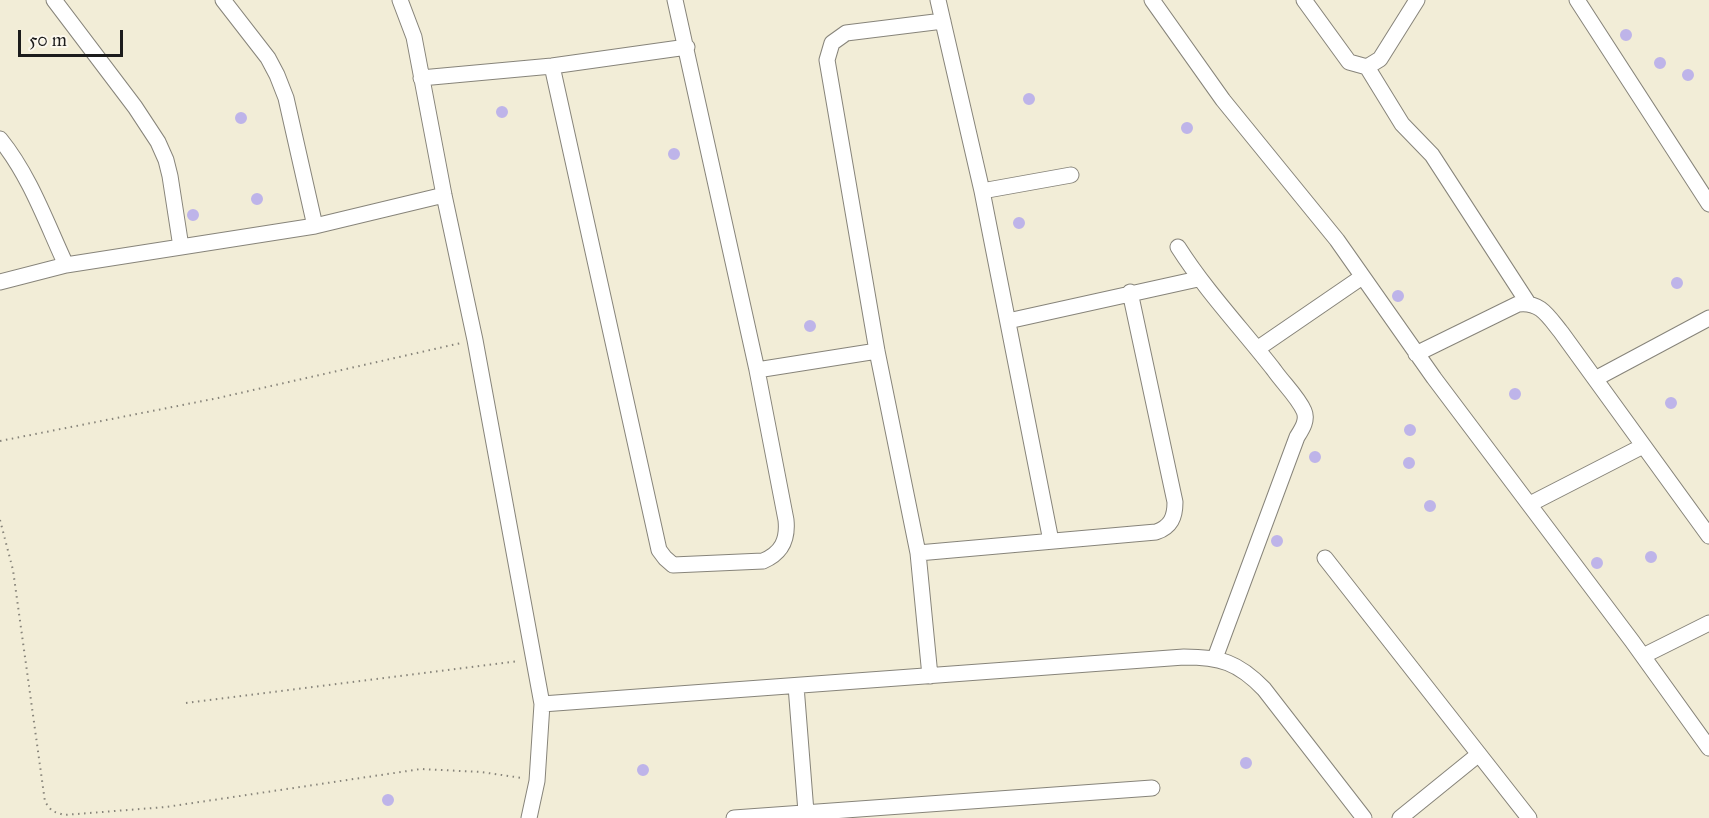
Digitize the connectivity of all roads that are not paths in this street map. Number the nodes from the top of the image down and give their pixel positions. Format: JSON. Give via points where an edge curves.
{"nodes":[{"id":1,"x":54,"y":0,"type":"edge"},
{"id":2,"x":223,"y":0,"type":"edge"},
{"id":3,"x":405,"y":0,"type":"edge"},
{"id":4,"x":675,"y":0,"type":"edge"},
{"id":5,"x":938,"y":0,"type":"edge"},
{"id":6,"x":1152,"y":0,"type":"edge"},
{"id":7,"x":1304,"y":0,"type":"edge"},
{"id":8,"x":1417,"y":0,"type":"edge"},
{"id":9,"x":1577,"y":0,"type":"edge"},
{"id":10,"x":943,"y":21,"type":"junction"},
{"id":11,"x":687,"y":47,"type":"junction"},
{"id":12,"x":552,"y":66,"type":"junction"},
{"id":13,"x":1367,"y":67,"type":"junction"},
{"id":14,"x":421,"y":78,"type":"junction"},
{"id":15,"x":0,"y":138,"type":"edge"},
{"id":16,"x":1071,"y":175,"type":"dead end"},
{"id":17,"x":982,"y":191,"type":"junction"},
{"id":18,"x":444,"y":195,"type":"junction"},
{"id":19,"x":1709,"y":204,"type":"edge"},
{"id":20,"x":315,"y":226,"type":"junction"},
{"id":21,"x":1178,"y":247,"type":"dead end"},
{"id":22,"x":181,"y":248,"type":"junction"},
{"id":23,"x":66,"y":265,"type":"junction"},
{"id":24,"x":1362,"y":277,"type":"junction"},
{"id":25,"x":1198,"y":279,"type":"junction"},
{"id":26,"x":0,"y":282,"type":"edge"},
{"id":27,"x":1130,"y":292,"type":"junction"},
{"id":28,"x":1528,"y":303,"type":"junction"},
{"id":29,"x":1709,"y":318,"type":"edge"},
{"id":30,"x":1008,"y":321,"type":"junction"},
{"id":31,"x":1257,"y":350,"type":"junction"},
{"id":32,"x":877,"y":351,"type":"junction"},
{"id":33,"x":1416,"y":354,"type":"junction"},
{"id":34,"x":757,"y":370,"type":"junction"},
{"id":35,"x":1595,"y":379,"type":"junction"},
{"id":36,"x":1643,"y":446,"type":"junction"},
{"id":37,"x":1530,"y":504,"type":"junction"},
{"id":38,"x":1709,"y":536,"type":"edge"},
{"id":39,"x":1051,"y":541,"type":"junction"},
{"id":40,"x":918,"y":553,"type":"junction"},
{"id":41,"x":1325,"y":558,"type":"dead end"},
{"id":42,"x":1709,"y":623,"type":"edge"},
{"id":43,"x":1643,"y":656,"type":"junction"},
{"id":44,"x":1215,"y":658,"type":"junction"},
{"id":45,"x":930,"y":676,"type":"junction"},
{"id":46,"x":796,"y":686,"type":"junction"},
{"id":47,"x":542,"y":704,"type":"junction"},
{"id":48,"x":1709,"y":748,"type":"edge"},
{"id":49,"x":1479,"y":754,"type":"junction"},
{"id":50,"x":1152,"y":788,"type":"dead end"},
{"id":51,"x":806,"y":812,"type":"junction"},
{"id":52,"x":529,"y":818,"type":"edge"},
{"id":53,"x":734,"y":818,"type":"edge"},
{"id":54,"x":1364,"y":818,"type":"edge"},
{"id":55,"x":1400,"y":818,"type":"edge"},
{"id":56,"x":1528,"y":818,"type":"edge"}],
"edges":[{"from":1,"to":22,"type":"street","via":[[158,141],[170,176]]},
{"from":2,"to":20,"type":"street","via":[[277,75],[286,98]]},
{"from":3,"to":14,"type":"street"},
{"from":4,"to":11,"type":"street"},
{"from":5,"to":10,"type":"street"},
{"from":6,"to":24,"type":"street","via":[[1223,100],[1337,240]]},
{"from":7,"to":13,"type":"street","via":[[1349,62]]},
{"from":8,"to":13,"type":"street","via":[[1380,58]]},
{"from":9,"to":19,"type":"street"},
{"from":10,"to":17,"type":"street"},
{"from":10,"to":32,"type":"street","via":[[846,33],[832,43],[827,60]]},
{"from":11,"to":12,"type":"street"},
{"from":11,"to":34,"type":"street"},
{"from":12,"to":14,"type":"street"},
{"from":12,"to":34,"type":"street","via":[[656,540],[659,550],[674,565],[763,561],[785,543],[786,520]]},
{"from":13,"to":28,"type":"street","via":[[1402,124],[1432,155]]},
{"from":14,"to":18,"type":"street"},
{"from":15,"to":23,"type":"street","via":[[31,187]]},
{"from":16,"to":17,"type":"street"},
{"from":17,"to":30,"type":"street"},
{"from":18,"to":20,"type":"street"},
{"from":18,"to":47,"type":"street","via":[[475,340]]},
{"from":20,"to":22,"type":"street"},
{"from":21,"to":25,"type":"street"},
{"from":22,"to":23,"type":"street"},
{"from":23,"to":26,"type":"street"},
{"from":24,"to":31,"type":"street"},
{"from":24,"to":33,"type":"street"},
{"from":25,"to":27,"type":"street"},
{"from":25,"to":31,"type":"street"},
{"from":27,"to":30,"type":"street"},
{"from":27,"to":39,"type":"street","via":[[1175,502],[1173,518],[1156,532]]},
{"from":28,"to":33,"type":"street","via":[[1518,304]]},
{"from":28,"to":35,"type":"street","via":[[1546,313]]},
{"from":29,"to":35,"type":"street"},
{"from":30,"to":39,"type":"street"},
{"from":31,"to":44,"type":"street","via":[[1298,402],[1305,421]]},
{"from":32,"to":34,"type":"street"},
{"from":32,"to":40,"type":"street"},
{"from":33,"to":37,"type":"street"},
{"from":35,"to":36,"type":"street"},
{"from":36,"to":37,"type":"street"},
{"from":36,"to":38,"type":"street"},
{"from":37,"to":43,"type":"street"},
{"from":39,"to":40,"type":"street"},
{"from":40,"to":45,"type":"street"},
{"from":41,"to":49,"type":"street"},
{"from":42,"to":43,"type":"street"},
{"from":43,"to":48,"type":"street"},
{"from":44,"to":45,"type":"street"},
{"from":44,"to":54,"type":"street","via":[[1233,663],[1264,688]]},
{"from":45,"to":46,"type":"street"},
{"from":46,"to":47,"type":"street"},
{"from":46,"to":51,"type":"street"},
{"from":47,"to":52,"type":"street","via":[[537,780]]},
{"from":49,"to":55,"type":"street"},
{"from":49,"to":56,"type":"street"},
{"from":50,"to":51,"type":"street"},
{"from":51,"to":53,"type":"street"}]}
